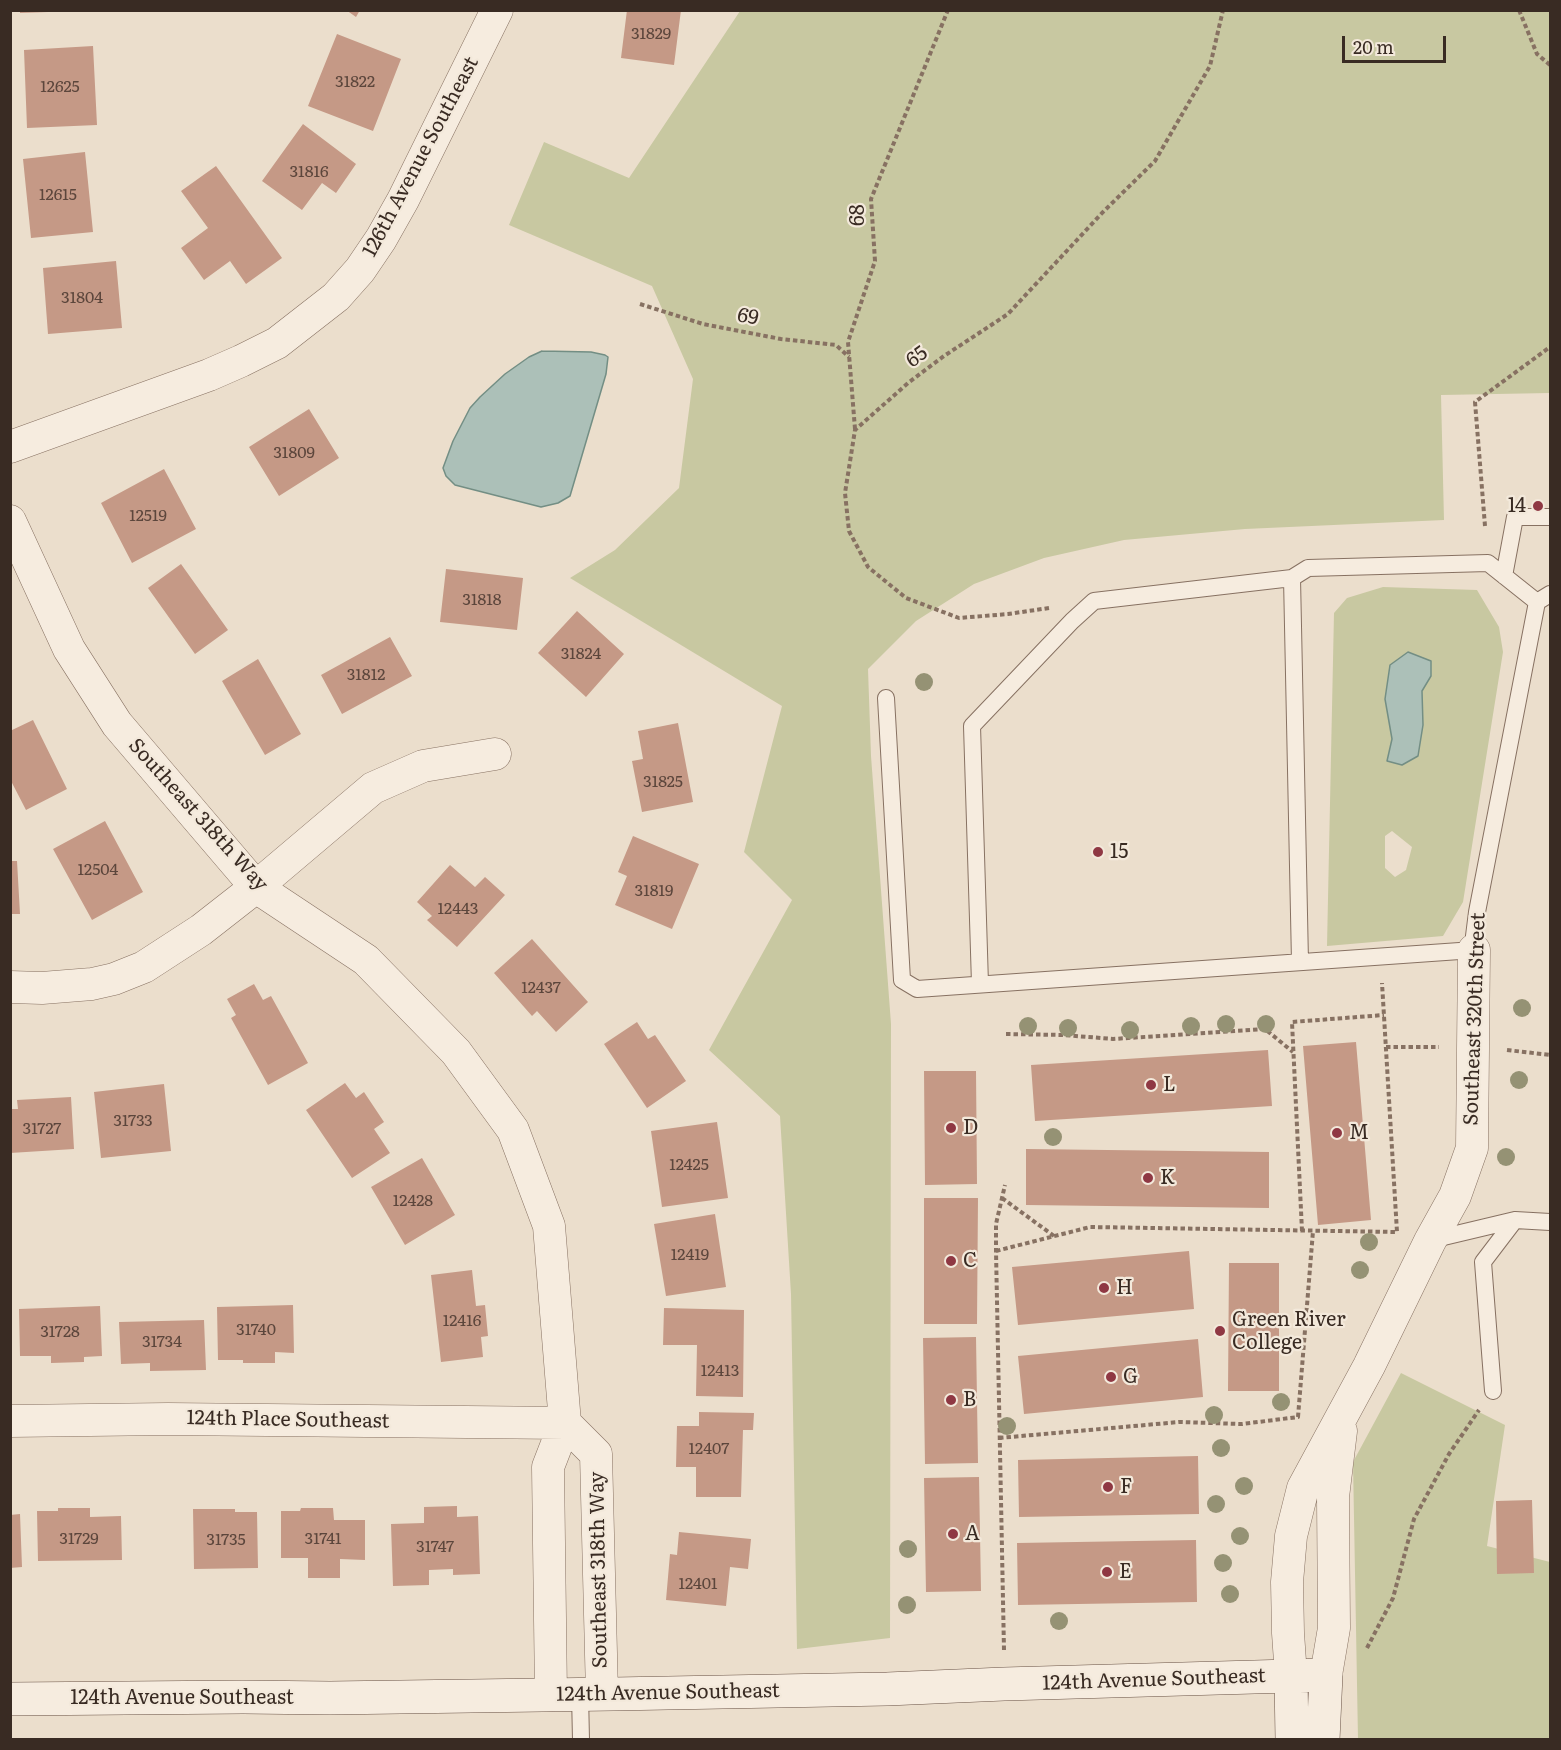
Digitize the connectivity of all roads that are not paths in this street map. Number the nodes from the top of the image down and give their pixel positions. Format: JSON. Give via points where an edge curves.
{"nodes":[{"id":1,"x":498,"y":10,"type":"edge"},
{"id":2,"x":10,"y":447,"type":"edge"},
{"id":3,"x":1551,"y":517,"type":"edge"},
{"id":4,"x":10,"y":520,"type":"edge"},
{"id":5,"x":1504,"y":576,"type":"junction"},
{"id":6,"x":1292,"y":578,"type":"junction"},
{"id":7,"x":1544,"y":598,"type":"edge"},
{"id":8,"x":886,"y":698,"type":"dead end"},
{"id":9,"x":495,"y":754,"type":"dead end"},
{"id":10,"x":256,"y":886,"type":"junction"},
{"id":11,"x":1474,"y":950,"type":"junction"},
{"id":12,"x":1300,"y":962,"type":"junction"},
{"id":13,"x":980,"y":984,"type":"junction"},
{"id":14,"x":10,"y":987,"type":"edge"},
{"id":15,"x":1515,"y":1220,"type":"junction"},
{"id":16,"x":1551,"y":1222,"type":"edge"},
{"id":17,"x":1430,"y":1240,"type":"junction"},
{"id":18,"x":1493,"y":1391,"type":"road end"},
{"id":19,"x":1344,"y":1413,"type":"junction"},
{"id":20,"x":10,"y":1421,"type":"edge"},
{"id":21,"x":565,"y":1423,"type":"junction"},
{"id":22,"x":1291,"y":1676,"type":"junction"},
{"id":23,"x":1326,"y":1676,"type":"junction"},
{"id":24,"x":577,"y":1694,"type":"junction"},
{"id":25,"x":10,"y":1699,"type":"edge"},
{"id":26,"x":581,"y":1740,"type":"edge"},
{"id":27,"x":1292,"y":1740,"type":"edge"},
{"id":28,"x":1323,"y":1740,"type":"edge"}],
"edges":[{"from":1,"to":2,"type":"street","name":"126th Avenue Southeast","via":[[381,239],[336,297],[276,343],[241,361]]},
{"from":3,"to":5,"type":"lane","via":[[1515,517]]},
{"from":4,"to":10,"type":"street","name":"Southeast 318th Way","via":[[69,649],[117,724]]},
{"from":5,"to":6,"type":"lane","via":[[1488,563],[1308,568]]},
{"from":5,"to":7,"type":"lane"},
{"from":6,"to":12,"type":"lane"},
{"from":6,"to":13,"type":"lane","via":[[1094,601],[972,726]]},
{"from":7,"to":11,"type":"lane","name":"Southeast 320th Street","via":[[1477,912]]},
{"from":8,"to":13,"type":"lane","via":[[902,980],[917,989]]},
{"from":9,"to":10,"type":"street","via":[[423,766],[374,789]]},
{"from":10,"to":14,"type":"street","via":[[201,930],[131,973],[77,986]]},
{"from":10,"to":21,"type":"street","name":"Southeast 318th Way","via":[[366,960],[456,1052],[513,1130],[549,1226]]},
{"from":11,"to":12,"type":"lane"},
{"from":11,"to":17,"type":"street","name":"Southeast 320th Street","via":[[1472,1148],[1455,1196]]},
{"from":12,"to":13,"type":"lane"},
{"from":15,"to":16,"type":"lane"},
{"from":15,"to":17,"type":"lane"},
{"from":15,"to":18,"type":"lane","via":[[1483,1262]]},
{"from":17,"to":19,"type":"street","name":"Southeast 320th Street"},
{"from":19,"to":22,"type":"street","name":"Southeast 320th Street","via":[[1303,1488],[1291,1536],[1287,1582]]},
{"from":19,"to":23,"type":"street","name":"Southeast 320th Street","via":[[1333,1497],[1334,1628]]},
{"from":20,"to":21,"type":"street","name":"124th Place Southeast"},
{"from":21,"to":24,"type":"street","name":"Southeast 318th Way","via":[[548,1467]]},
{"from":21,"to":24,"type":"street","name":"Southeast 318th Way","via":[[596,1454]]},
{"from":22,"to":23,"type":"street","name":"124th Avenue Southeast"},
{"from":22,"to":24,"type":"street","name":"124th Avenue Southeast"},
{"from":22,"to":27,"type":"street","name":"Southeast 320th Street"},
{"from":23,"to":28,"type":"street","name":"Southeast 320th Street"},
{"from":24,"to":25,"type":"street","name":"124th Avenue Southeast"},
{"from":24,"to":26,"type":"lane"}]}
